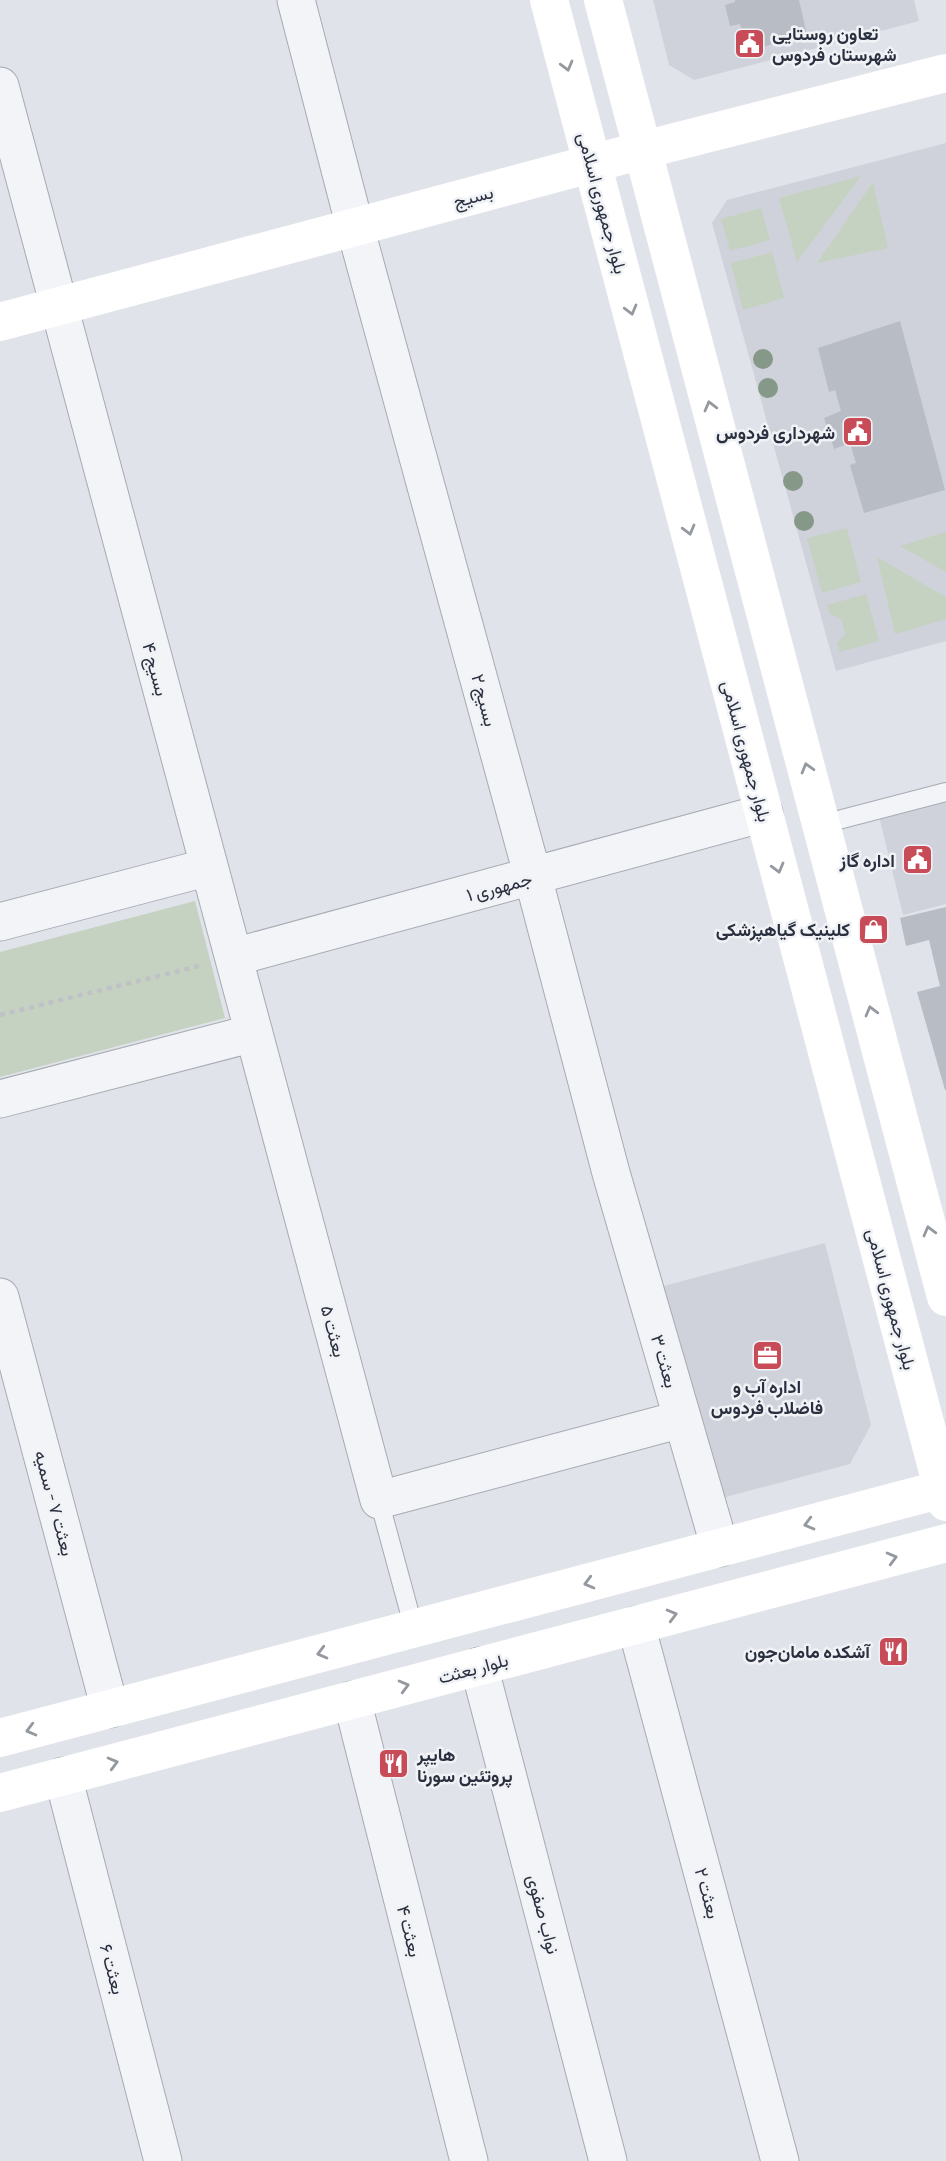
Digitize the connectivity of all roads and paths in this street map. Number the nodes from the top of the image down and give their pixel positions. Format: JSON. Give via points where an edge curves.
{"nodes":[{"id":1,"x":296,"y":0,"type":"edge"},
{"id":2,"x":549,"y":0,"type":"edge"},
{"id":3,"x":603,"y":0,"type":"edge"},
{"id":4,"x":946,"y":73,"type":"edge"},
{"id":5,"x":0,"y":86,"type":"edge"},
{"id":6,"x":643,"y":150,"type":"junction"},
{"id":7,"x":593,"y":164,"type":"junction"},
{"id":8,"x":355,"y":227,"type":"junction"},
{"id":9,"x":59,"y":306,"type":"junction"},
{"id":10,"x":0,"y":321,"type":"edge"},
{"id":11,"x":946,"y":792,"type":"edge"},
{"id":12,"x":764,"y":813,"type":"junction"},
{"id":13,"x":823,"y":824,"type":"junction"},
{"id":14,"x":209,"y":867,"type":"junction"},
{"id":15,"x":533,"y":877,"type":"junction"},
{"id":16,"x":0,"y":922,"type":"edge"},
{"id":17,"x":234,"y":957,"type":"junction"},
{"id":18,"x":0,"y":1016,"type":"edge"},
{"id":19,"x":254,"y":1033,"type":"junction"},
{"id":20,"x":0,"y":1099,"type":"edge"},
{"id":21,"x":611,"y":1173,"type":"joint"},
{"id":22,"x":0,"y":1297,"type":"edge"},
{"id":23,"x":946,"y":1297,"type":"edge"},
{"id":24,"x":682,"y":1419,"type":"junction"},
{"id":25,"x":945,"y":1493,"type":"edge"},
{"id":26,"x":379,"y":1500,"type":"junction"},
{"id":27,"x":946,"y":1543,"type":"edge"},
{"id":28,"x":720,"y":1548,"type":"junction"},
{"id":29,"x":636,"y":1625,"type":"junction"},
{"id":30,"x":414,"y":1629,"type":"junction"},
{"id":31,"x":480,"y":1666,"type":"junction"},
{"id":32,"x":352,"y":1700,"type":"junction"},
{"id":33,"x":110,"y":1709,"type":"junction"},
{"id":34,"x":0,"y":1738,"type":"edge"},
{"id":35,"x":62,"y":1776,"type":"junction"},
{"id":36,"x":0,"y":1793,"type":"edge"},
{"id":37,"x":163,"y":2161,"type":"edge"},
{"id":38,"x":469,"y":2161,"type":"edge"},
{"id":39,"x":608,"y":2161,"type":"edge"},
{"id":40,"x":780,"y":2161,"type":"edge"}],
"edges":[{"from":1,"to":8,"type":"street","name":"بسیج ۲"},
{"from":2,"to":7,"type":"main road","name":"بلوار جمهوری اسلامی","one_way":true},
{"from":3,"to":6,"type":"main road"},
{"from":4,"to":6,"type":"main road","name":"بسیج"},
{"from":5,"to":9,"type":"street","name":"بسیج ۴"},
{"from":6,"to":7,"type":"main road","name":"بسیج"},
{"from":13,"to":6,"type":"main road","one_way":true},
{"from":7,"to":8,"type":"main road","name":"بسیج"},
{"from":7,"to":12,"type":"main road","name":"بلوار جمهوری اسلامی","one_way":true},
{"from":8,"to":9,"type":"main road","name":"بسیج"},
{"from":8,"to":15,"type":"street","name":"بسیج ۲"},
{"from":9,"to":10,"type":"main road","name":"بسیج"},
{"from":9,"to":14,"type":"street","name":"بسیج ۴"},
{"from":11,"to":13,"type":"lane"},
{"from":12,"to":15,"type":"street","name":"جمهوری ۱"},
{"from":12,"to":25,"type":"main road","name":"بلوار جمهوری اسلامی","one_way":true},
{"from":23,"to":13,"type":"main road","one_way":true},
{"from":14,"to":16,"type":"street"},
{"from":14,"to":17,"type":"street","name":"بسیج ۴"},
{"from":15,"to":17,"type":"street","name":"جمهوری ۱"},
{"from":15,"to":21,"type":"street","name":"بسیج ۲"},
{"from":17,"to":18,"type":"path"},
{"from":17,"to":19,"type":"street","name":"بسیج ۴"},
{"from":19,"to":20,"type":"street"},
{"from":19,"to":26,"type":"street","name":"بعثت ۵"},
{"from":21,"to":24,"type":"street","name":"بعثت ۳"},
{"from":22,"to":33,"type":"street","name":"بعثت ۷ - سمیه"},
{"from":24,"to":26,"type":"street"},
{"from":24,"to":28,"type":"street","name":"بعثت ۳"},
{"from":25,"to":28,"type":"main road","one_way":true},
{"from":26,"to":30,"type":"lane","name":"بعثت ۵"},
{"from":29,"to":27,"type":"main road","name":"بلوار بعثت","one_way":true},
{"from":28,"to":30,"type":"main road","one_way":true},
{"from":29,"to":31,"type":"main road","name":"بلوار بعثت"},
{"from":29,"to":40,"type":"street","name":"بعثت ۲"},
{"from":30,"to":33,"type":"main road","one_way":true},
{"from":32,"to":31,"type":"main road","name":"بلوار بعثت","one_way":true},
{"from":31,"to":39,"type":"street","name":"نواب صفوی"},
{"from":35,"to":32,"type":"main road","name":"بلوار بعثت","one_way":true},
{"from":32,"to":38,"type":"street","name":"بعثت ۴"},
{"from":33,"to":34,"type":"main road","one_way":true},
{"from":35,"to":36,"type":"main road","name":"بلوار بعثت"},
{"from":35,"to":37,"type":"street","name":"بعثت ۶"}]}
